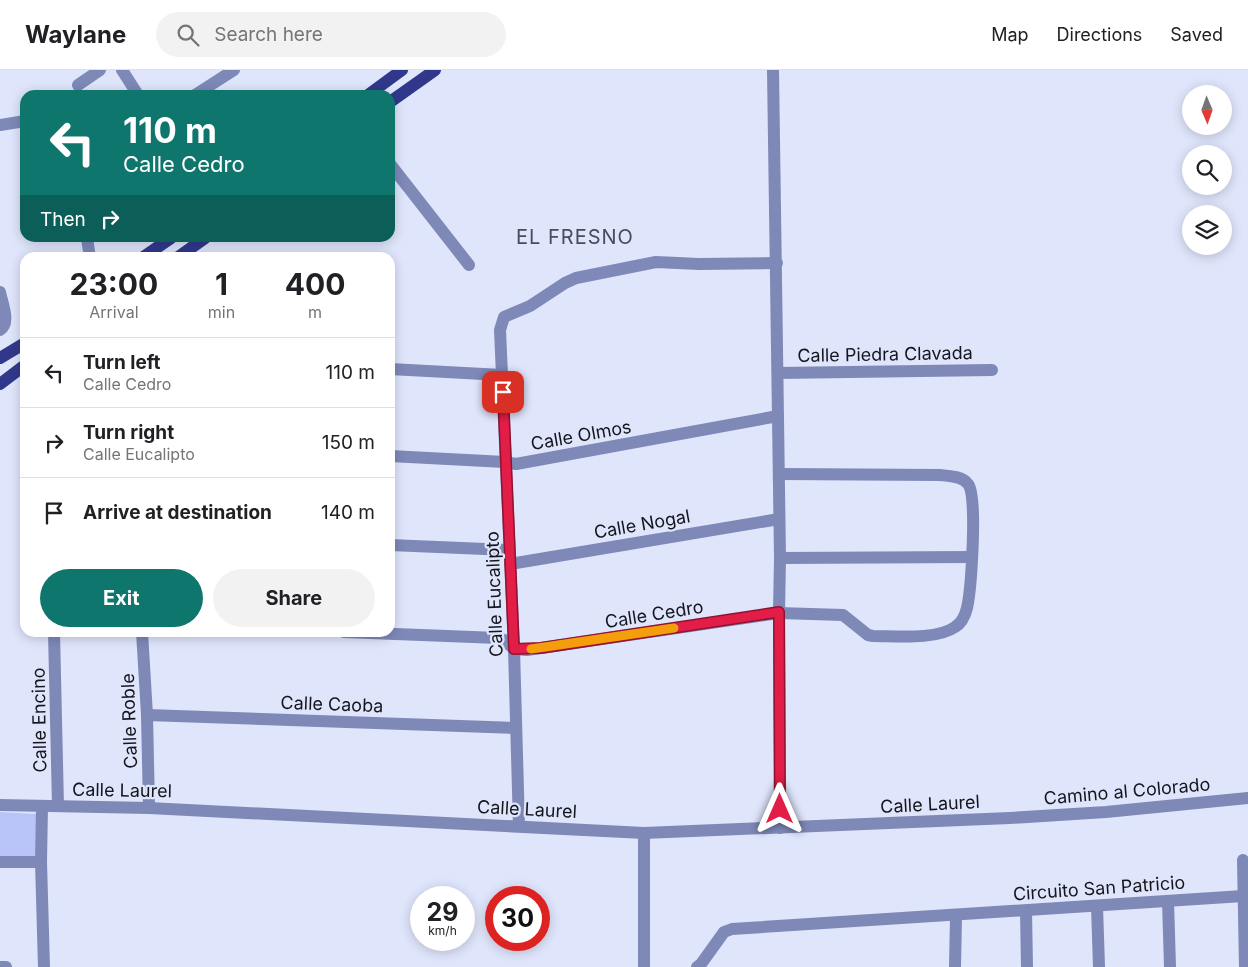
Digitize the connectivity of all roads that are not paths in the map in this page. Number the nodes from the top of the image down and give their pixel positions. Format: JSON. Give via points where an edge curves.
{"nodes":[{"id":1,"x":100,"y":70,"type":"edge"},
{"id":2,"x":122,"y":70,"type":"edge"},
{"id":3,"x":234,"y":70,"type":"edge"},
{"id":4,"x":402,"y":70,"type":"edge"},
{"id":5,"x":435,"y":70,"type":"edge"},
{"id":6,"x":773,"y":70,"type":"edge"},
{"id":7,"x":78,"y":85,"type":"dead end"},
{"id":8,"x":135,"y":90,"type":"edge"},
{"id":9,"x":203,"y":90,"type":"edge"},
{"id":10,"x":375,"y":90,"type":"edge"},
{"id":11,"x":395,"y":98,"type":"edge"},
{"id":12,"x":20,"y":122,"type":"edge"},
{"id":13,"x":0,"y":125,"type":"edge"},
{"id":14,"x":395,"y":170,"type":"edge"},
{"id":15,"x":165,"y":242,"type":"edge"},
{"id":16,"x":200,"y":242,"type":"edge"},
{"id":17,"x":151,"y":252,"type":"edge"},
{"id":18,"x":186,"y":252,"type":"edge"},
{"id":19,"x":777,"y":263,"type":"junction"},
{"id":20,"x":469,"y":265,"type":"dead end"},
{"id":21,"x":0,"y":292,"type":"edge"},
{"id":22,"x":0,"y":330,"type":"edge"},
{"id":23,"x":20,"y":345,"type":"edge"},
{"id":24,"x":0,"y":358,"type":"edge"},
{"id":25,"x":20,"y":369,"type":"edge"},
{"id":26,"x":395,"y":369,"type":"edge"},
{"id":27,"x":992,"y":370,"type":"dead end"},
{"id":28,"x":778,"y":373,"type":"junction"},
{"id":29,"x":502,"y":374,"type":"junction"},
{"id":30,"x":1,"y":383,"type":"edge"},
{"id":31,"x":778,"y":416,"type":"junction"},
{"id":32,"x":395,"y":456,"type":"edge"},
{"id":33,"x":505,"y":462,"type":"junction"},
{"id":34,"x":779,"y":474,"type":"junction"},
{"id":35,"x":779,"y":519,"type":"junction"},
{"id":36,"x":395,"y":545,"type":"edge"},
{"id":37,"x":509,"y":550,"type":"junction"},
{"id":38,"x":972,"y":557,"type":"junction"},
{"id":39,"x":780,"y":558,"type":"junction"},
{"id":40,"x":510,"y":564,"type":"junction"},
{"id":41,"x":779,"y":612,"type":"junction"},
{"id":42,"x":395,"y":634,"type":"edge"},
{"id":43,"x":54,"y":637,"type":"edge"},
{"id":44,"x":142,"y":637,"type":"edge"},
{"id":45,"x":514,"y":649,"type":"junction"},
{"id":46,"x":147,"y":715,"type":"junction"},
{"id":47,"x":515,"y":728,"type":"junction"},
{"id":48,"x":1248,"y":798,"type":"edge"},
{"id":49,"x":0,"y":805,"type":"edge"},
{"id":50,"x":58,"y":806,"type":"junction"},
{"id":51,"x":42,"y":807,"type":"junction"},
{"id":52,"x":149,"y":808,"type":"junction"},
{"id":53,"x":1010,"y":818,"type":"joint"},
{"id":54,"x":519,"y":826,"type":"junction"},
{"id":55,"x":780,"y":828,"type":"junction"},
{"id":56,"x":644,"y":833,"type":"junction"},
{"id":57,"x":1243,"y":860,"type":"dead end"},
{"id":58,"x":0,"y":862,"type":"edge"},
{"id":59,"x":41,"y":862,"type":"junction"},
{"id":60,"x":1243,"y":896,"type":"junction"},
{"id":61,"x":1168,"y":901,"type":"junction"},
{"id":62,"x":1097,"y":906,"type":"junction"},
{"id":63,"x":1026,"y":911,"type":"junction"},
{"id":64,"x":956,"y":916,"type":"junction"},
{"id":65,"x":0,"y":967,"type":"edge"},
{"id":66,"x":6,"y":967,"type":"edge"},
{"id":67,"x":44,"y":967,"type":"edge"},
{"id":68,"x":644,"y":967,"type":"edge"},
{"id":69,"x":697,"y":967,"type":"edge"},
{"id":70,"x":955,"y":967,"type":"edge"},
{"id":71,"x":1027,"y":967,"type":"edge"},
{"id":72,"x":1099,"y":967,"type":"edge"},
{"id":73,"x":1170,"y":967,"type":"edge"},
{"id":74,"x":1245,"y":967,"type":"edge"}],
"edges":[{"from":1,"to":7,"type":"street"},
{"from":2,"to":8,"type":"street"},
{"from":3,"to":9,"type":"street"},
{"from":4,"to":10,"type":"main road"},
{"from":5,"to":11,"type":"main road"},
{"from":6,"to":19,"type":"street"},
{"from":12,"to":13,"type":"street"},
{"from":14,"to":20,"type":"street"},
{"from":15,"to":17,"type":"main road"},
{"from":16,"to":18,"type":"main road"},
{"from":19,"to":28,"type":"street"},
{"from":19,"to":29,"type":"street","name":"Calle Eucalipto","via":[[656,262],[576,278],[530,306],[504,317],[500,330]]},
{"from":21,"to":22,"type":"street","via":[[6,322]]},
{"from":23,"to":24,"type":"main road"},
{"from":25,"to":30,"type":"main road"},
{"from":26,"to":29,"type":"street"},
{"from":27,"to":28,"type":"street","name":"Calle Piedra Clavada"},
{"from":28,"to":31,"type":"street"},
{"from":29,"to":33,"type":"street","name":"Calle Eucalipto"},
{"from":31,"to":33,"type":"street","name":"Calle Olmos","via":[[548,459],[516,464]]},
{"from":31,"to":34,"type":"street"},
{"from":32,"to":33,"type":"street","name":"Calle Olmos"},
{"from":33,"to":37,"type":"street","name":"Calle Eucalipto"},
{"from":34,"to":35,"type":"street"},
{"from":34,"to":38,"type":"street","via":[[940,475],[960,478],[972,491]]},
{"from":35,"to":39,"type":"street"},
{"from":35,"to":40,"type":"street","name":"Calle Nogal"},
{"from":36,"to":37,"type":"street"},
{"from":37,"to":40,"type":"street","name":"Calle Eucalipto"},
{"from":38,"to":39,"type":"street"},
{"from":38,"to":41,"type":"street","name":"Calle Cedro","via":[[968,599],[961,622],[951,630],[934,634],[873,636],[843,615]]},
{"from":39,"to":41,"type":"street"},
{"from":40,"to":45,"type":"street","name":"Calle Eucalipto"},
{"from":41,"to":45,"type":"street","name":"Calle Cedro","via":[[541,648]]},
{"from":41,"to":55,"type":"street"},
{"from":42,"to":45,"type":"street","name":"Calle Cedro","via":[[498,638]]},
{"from":43,"to":50,"type":"street","name":"Calle Encino"},
{"from":44,"to":46,"type":"street","name":"Calle Roble"},
{"from":45,"to":47,"type":"street","name":"Calle Eucalipto"},
{"from":46,"to":47,"type":"street","name":"Calle Caoba"},
{"from":46,"to":52,"type":"street","name":"Calle Roble"},
{"from":47,"to":54,"type":"street","name":"Calle Eucalipto"},
{"from":48,"to":53,"type":"street","name":"Camino al Colorado"},
{"from":49,"to":51,"type":"street","name":"Calle Laurel"},
{"from":50,"to":51,"type":"street","name":"Calle Laurel"},
{"from":50,"to":52,"type":"street","name":"Calle Laurel"},
{"from":51,"to":59,"type":"street"},
{"from":52,"to":54,"type":"street","name":"Calle Laurel"},
{"from":53,"to":55,"type":"street","name":"Calle Laurel"},
{"from":54,"to":56,"type":"street","name":"Calle Laurel"},
{"from":55,"to":56,"type":"street","name":"Calle Laurel"},
{"from":56,"to":68,"type":"street"},
{"from":57,"to":60,"type":"street"},
{"from":58,"to":59,"type":"street"},
{"from":59,"to":67,"type":"street"},
{"from":60,"to":61,"type":"street","name":"Circuito San Patricio"},
{"from":60,"to":74,"type":"street"},
{"from":61,"to":62,"type":"street","name":"Circuito San Patricio"},
{"from":61,"to":73,"type":"street"},
{"from":62,"to":63,"type":"street","name":"Circuito San Patricio"},
{"from":62,"to":72,"type":"street"},
{"from":63,"to":64,"type":"street","name":"Circuito San Patricio"},
{"from":63,"to":71,"type":"street"},
{"from":64,"to":69,"type":"street","name":"Circuito San Patricio","via":[[727,930]]},
{"from":64,"to":70,"type":"street"},
{"from":65,"to":66,"type":"street"}]}
